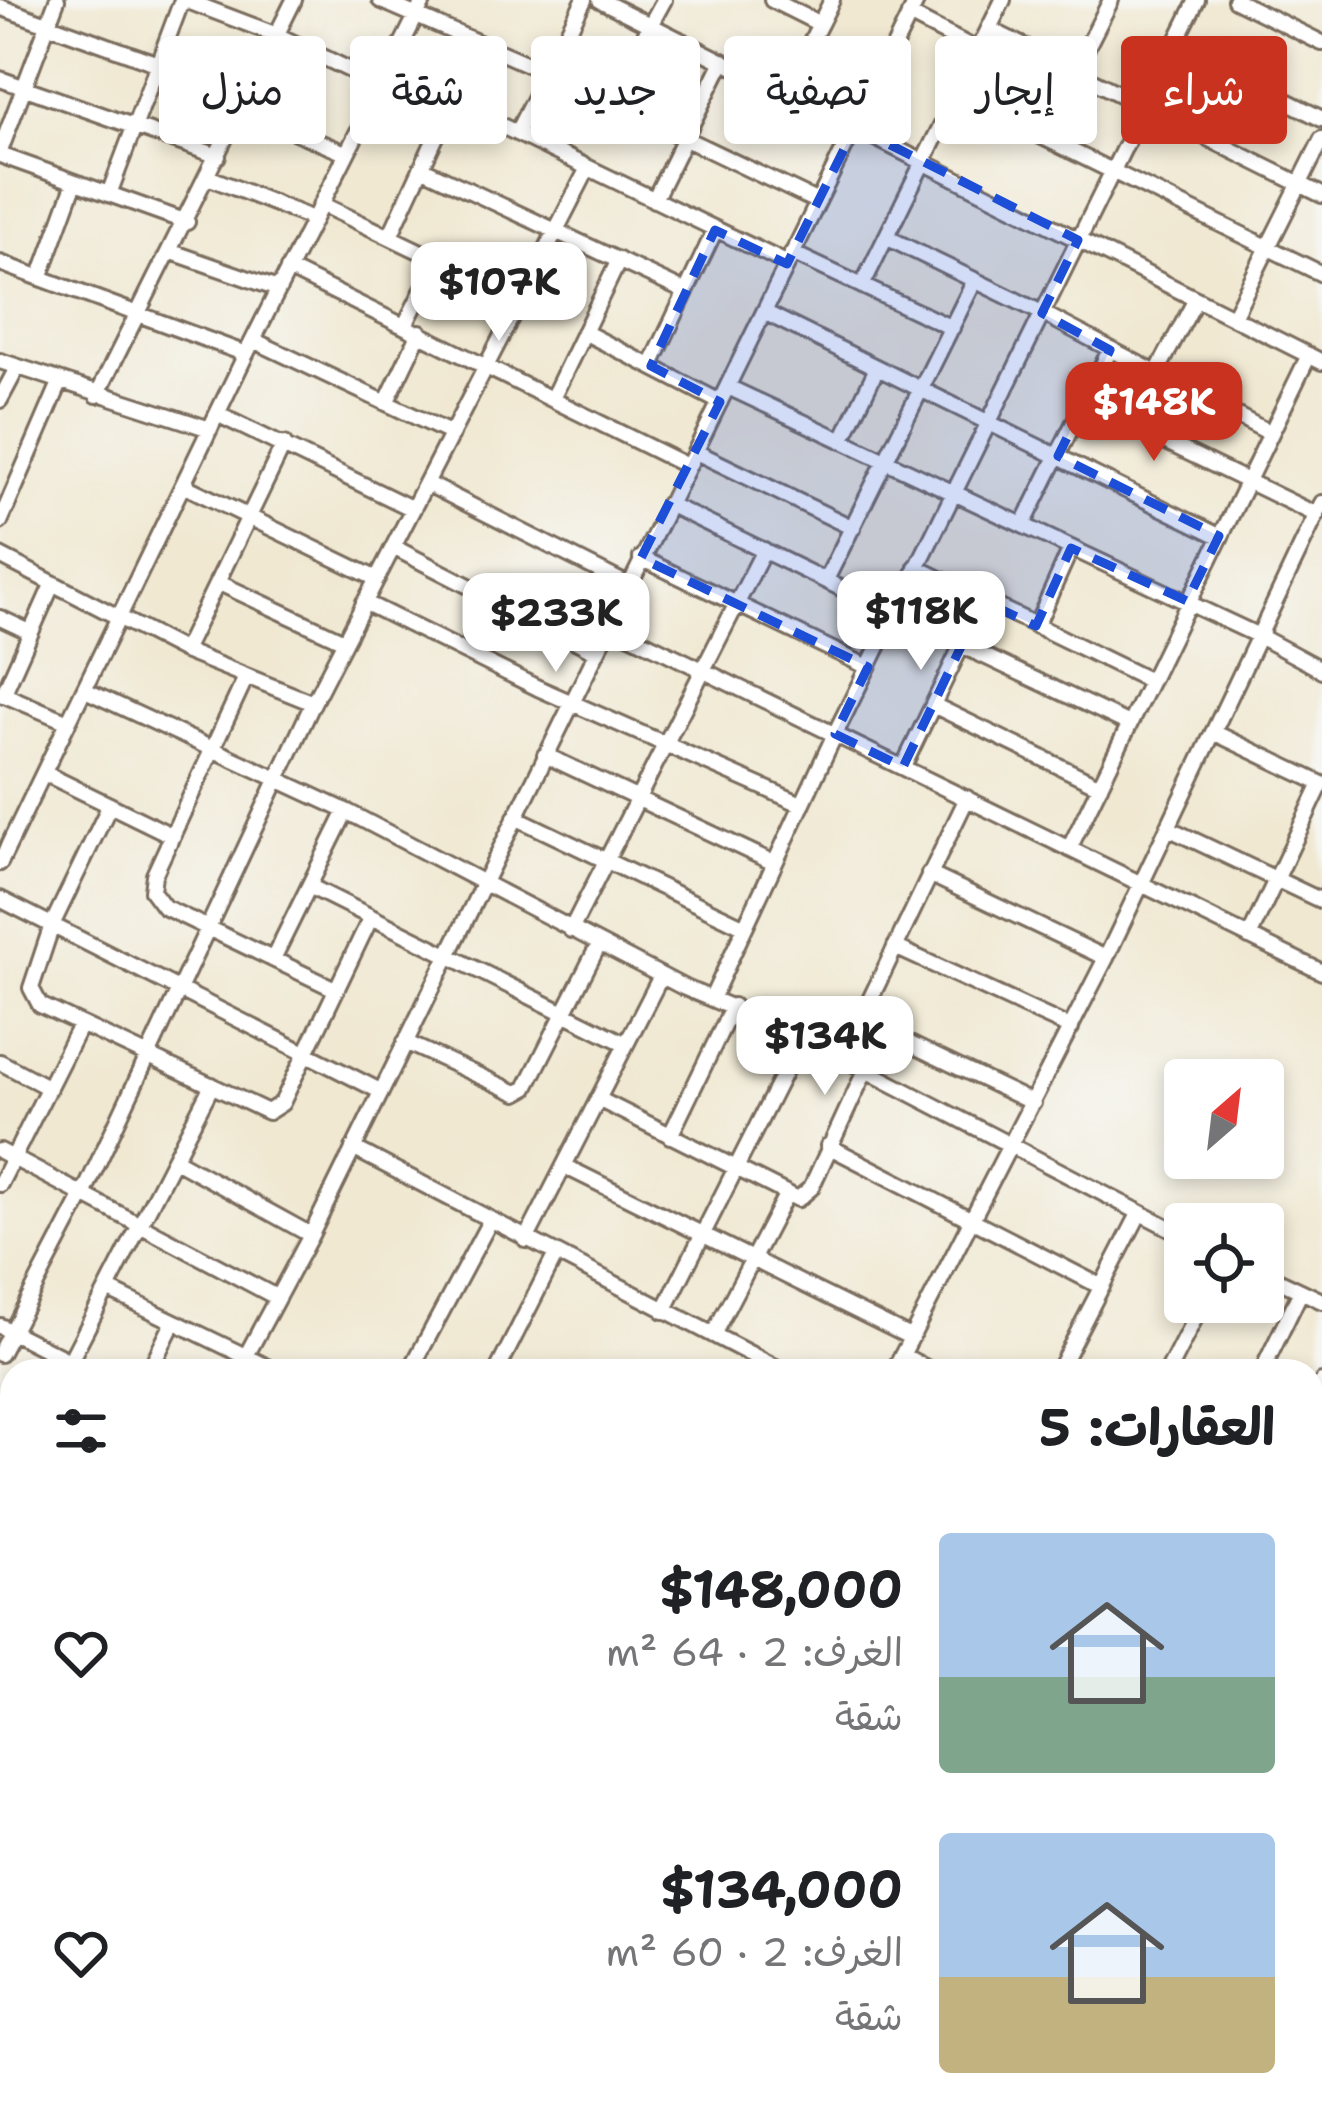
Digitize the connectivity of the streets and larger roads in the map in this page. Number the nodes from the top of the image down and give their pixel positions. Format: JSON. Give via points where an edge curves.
{"nodes":[{"id":1,"x":57,"y":0,"type":"edge"},
{"id":2,"x":183,"y":0,"type":"edge"},
{"id":3,"x":294,"y":0,"type":"edge"},
{"id":4,"x":380,"y":0,"type":"edge"},
{"id":5,"x":584,"y":0,"type":"edge"},
{"id":6,"x":600,"y":0,"type":"edge"},
{"id":7,"x":664,"y":0,"type":"edge"},
{"id":8,"x":772,"y":0,"type":"edge"},
{"id":9,"x":832,"y":0,"type":"edge"},
{"id":10,"x":1003,"y":0,"type":"edge"},
{"id":11,"x":1111,"y":0,"type":"edge"},
{"id":12,"x":1197,"y":0,"type":"edge"},
{"id":13,"x":1235,"y":0,"type":"edge"},
{"id":14,"x":0,"y":7,"type":"edge"},
{"id":15,"x":421,"y":7,"type":"edge"},
{"id":16,"x":913,"y":8,"type":"edge"},
{"id":17,"x":820,"y":24,"type":"junction"},
{"id":18,"x":48,"y":26,"type":"junction"},
{"id":19,"x":650,"y":26,"type":"junction"},
{"id":20,"x":989,"y":29,"type":"junction"},
{"id":21,"x":277,"y":35,"type":"junction"},
{"id":22,"x":406,"y":36,"type":"edge"},
{"id":23,"x":566,"y":36,"type":"edge"},
{"id":24,"x":645,"y":36,"type":"edge"},
{"id":25,"x":814,"y":36,"type":"edge"},
{"id":26,"x":899,"y":36,"type":"edge"},
{"id":27,"x":956,"y":36,"type":"edge"},
{"id":28,"x":986,"y":36,"type":"edge"},
{"id":29,"x":1003,"y":36,"type":"edge"},
{"id":30,"x":1093,"y":36,"type":"edge"},
{"id":31,"x":1178,"y":36,"type":"edge"},
{"id":32,"x":1322,"y":43,"type":"edge"},
{"id":33,"x":156,"y":62,"type":"junction"},
{"id":34,"x":723,"y":62,"type":"joint"},
{"id":35,"x":159,"y":63,"type":"edge"},
{"id":36,"x":350,"y":64,"type":"edge"},
{"id":37,"x":531,"y":64,"type":"edge"},
{"id":38,"x":0,"y":80,"type":"edge"},
{"id":39,"x":24,"y":88,"type":"junction"},
{"id":40,"x":1287,"y":101,"type":"edge"},
{"id":41,"x":531,"y":105,"type":"edge"},
{"id":42,"x":700,"y":107,"type":"edge"},
{"id":43,"x":1322,"y":119,"type":"edge"},
{"id":44,"x":132,"y":127,"type":"junction"},
{"id":45,"x":507,"y":127,"type":"edge"},
{"id":46,"x":517,"y":132,"type":"junction"},
{"id":47,"x":935,"y":138,"type":"edge"},
{"id":48,"x":1322,"y":139,"type":"edge"},
{"id":49,"x":326,"y":143,"type":"edge"},
{"id":50,"x":350,"y":143,"type":"edge"},
{"id":51,"x":224,"y":144,"type":"edge"},
{"id":52,"x":432,"y":144,"type":"edge"},
{"id":53,"x":682,"y":144,"type":"edge"},
{"id":54,"x":695,"y":144,"type":"edge"},
{"id":55,"x":847,"y":144,"type":"edge"},
{"id":56,"x":888,"y":144,"type":"edge"},
{"id":57,"x":1057,"y":144,"type":"edge"},
{"id":58,"x":1126,"y":144,"type":"edge"},
{"id":59,"x":1219,"y":144,"type":"edge"},
{"id":60,"x":0,"y":153,"type":"edge"},
{"id":61,"x":345,"y":153,"type":"junction"},
{"id":62,"x":218,"y":156,"type":"junction"},
{"id":63,"x":923,"y":162,"type":"junction"},
{"id":64,"x":421,"y":168,"type":"junction"},
{"id":65,"x":588,"y":168,"type":"junction"},
{"id":66,"x":1113,"y":172,"type":"junction"},
{"id":67,"x":208,"y":177,"type":"junction"},
{"id":68,"x":75,"y":182,"type":"junction"},
{"id":69,"x":1300,"y":184,"type":"junction"},
{"id":70,"x":110,"y":194,"type":"junction"},
{"id":71,"x":1322,"y":195,"type":"edge"},
{"id":72,"x":654,"y":200,"type":"junction"},
{"id":73,"x":818,"y":202,"type":"junction"},
{"id":74,"x":321,"y":204,"type":"junction"},
{"id":75,"x":313,"y":219,"type":"junction"},
{"id":76,"x":187,"y":222,"type":"junction"},
{"id":77,"x":715,"y":230,"type":"junction"},
{"id":78,"x":557,"y":231,"type":"junction"},
{"id":79,"x":390,"y":236,"type":"junction"},
{"id":80,"x":886,"y":237,"type":"junction"},
{"id":81,"x":1078,"y":240,"type":"junction"},
{"id":82,"x":1268,"y":249,"type":"junction"},
{"id":83,"x":172,"y":252,"type":"junction"},
{"id":84,"x":789,"y":258,"type":"junction"},
{"id":85,"x":438,"y":260,"type":"junction"},
{"id":86,"x":619,"y":260,"type":"junction"},
{"id":87,"x":0,"y":263,"type":"edge"},
{"id":88,"x":288,"y":269,"type":"junction"},
{"id":89,"x":1322,"y":274,"type":"edge"},
{"id":90,"x":40,"y":278,"type":"junction"},
{"id":91,"x":975,"y":280,"type":"junction"},
{"id":92,"x":862,"y":286,"type":"junction"},
{"id":93,"x":278,"y":289,"type":"junction"},
{"id":94,"x":686,"y":292,"type":"junction"},
{"id":95,"x":1196,"y":298,"type":"junction"},
{"id":96,"x":521,"y":300,"type":"junction"},
{"id":97,"x":764,"y":312,"type":"junction"},
{"id":98,"x":1042,"y":313,"type":"junction"},
{"id":99,"x":138,"y":315,"type":"junction"},
{"id":100,"x":1233,"y":317,"type":"junction"},
{"id":101,"x":405,"y":325,"type":"junction"},
{"id":102,"x":952,"y":328,"type":"junction"},
{"id":103,"x":420,"y":332,"type":"junction"},
{"id":104,"x":584,"y":332,"type":"junction"},
{"id":105,"x":249,"y":347,"type":"junction"},
{"id":106,"x":1110,"y":350,"type":"junction"},
{"id":107,"x":1316,"y":359,"type":"edge"},
{"id":108,"x":0,"y":362,"type":"edge"},
{"id":109,"x":488,"y":366,"type":"junction"},
{"id":110,"x":651,"y":366,"type":"junction"},
{"id":111,"x":17,"y":368,"type":"junction"},
{"id":112,"x":878,"y":368,"type":"junction"},
{"id":113,"x":1156,"y":374,"type":"junction"},
{"id":114,"x":60,"y":383,"type":"junction"},
{"id":115,"x":922,"y":391,"type":"junction"},
{"id":116,"x":724,"y":394,"type":"junction"},
{"id":117,"x":97,"y":395,"type":"junction"},
{"id":118,"x":552,"y":399,"type":"junction"},
{"id":119,"x":0,"y":400,"type":"edge"},
{"id":120,"x":1084,"y":402,"type":"junction"},
{"id":121,"x":386,"y":403,"type":"junction"},
{"id":122,"x":217,"y":414,"type":"junction"},
{"id":123,"x":987,"y":422,"type":"junction"},
{"id":124,"x":210,"y":430,"type":"junction"},
{"id":125,"x":1270,"y":433,"type":"junction"},
{"id":126,"x":452,"y":434,"type":"junction"},
{"id":127,"x":842,"y":441,"type":"junction"},
{"id":128,"x":284,"y":444,"type":"junction"},
{"id":129,"x":696,"y":452,"type":"junction"},
{"id":130,"x":1058,"y":456,"type":"junction"},
{"id":131,"x":886,"y":462,"type":"junction"},
{"id":132,"x":687,"y":466,"type":"junction"},
{"id":133,"x":1245,"y":481,"type":"junction"},
{"id":134,"x":426,"y":483,"type":"junction"},
{"id":135,"x":183,"y":485,"type":"junction"},
{"id":136,"x":952,"y":492,"type":"junction"},
{"id":137,"x":668,"y":504,"type":"junction"},
{"id":138,"x":413,"y":509,"type":"junction"},
{"id":139,"x":1319,"y":509,"type":"edge"},
{"id":140,"x":248,"y":517,"type":"junction"},
{"id":141,"x":0,"y":522,"type":"edge"},
{"id":142,"x":1023,"y":525,"type":"junction"},
{"id":143,"x":854,"y":528,"type":"junction"},
{"id":144,"x":1220,"y":536,"type":"junction"},
{"id":145,"x":393,"y":547,"type":"junction"},
{"id":146,"x":1070,"y":548,"type":"junction"},
{"id":147,"x":764,"y":550,"type":"junction"},
{"id":148,"x":0,"y":556,"type":"edge"},
{"id":149,"x":641,"y":558,"type":"junction"},
{"id":150,"x":916,"y":567,"type":"junction"},
{"id":151,"x":377,"y":579,"type":"junction"},
{"id":152,"x":826,"y":580,"type":"junction"},
{"id":153,"x":217,"y":582,"type":"junction"},
{"id":154,"x":52,"y":584,"type":"junction"},
{"id":155,"x":628,"y":585,"type":"junction"},
{"id":156,"x":983,"y":601,"type":"junction"},
{"id":157,"x":364,"y":602,"type":"junction"},
{"id":158,"x":1187,"y":602,"type":"junction"},
{"id":159,"x":735,"y":604,"type":"junction"},
{"id":160,"x":894,"y":614,"type":"junction"},
{"id":161,"x":0,"y":618,"type":"edge"},
{"id":162,"x":120,"y":618,"type":"junction"},
{"id":163,"x":608,"y":624,"type":"junction"},
{"id":164,"x":1036,"y":626,"type":"junction"},
{"id":165,"x":30,"y":632,"type":"junction"},
{"id":166,"x":1259,"y":635,"type":"junction"},
{"id":167,"x":344,"y":641,"type":"junction"},
{"id":168,"x":962,"y":645,"type":"junction"},
{"id":169,"x":184,"y":651,"type":"junction"},
{"id":170,"x":595,"y":651,"type":"junction"},
{"id":171,"x":868,"y":668,"type":"junction"},
{"id":172,"x":701,"y":669,"type":"junction"},
{"id":173,"x":1322,"y":670,"type":"edge"},
{"id":174,"x":246,"y":677,"type":"junction"},
{"id":175,"x":1150,"y":681,"type":"junction"},
{"id":176,"x":85,"y":690,"type":"junction"},
{"id":177,"x":2,"y":694,"type":"edge"},
{"id":178,"x":571,"y":700,"type":"junction"},
{"id":179,"x":313,"y":703,"type":"junction"},
{"id":180,"x":933,"y":705,"type":"junction"},
{"id":181,"x":68,"y":722,"type":"junction"},
{"id":182,"x":1129,"y":724,"type":"junction"},
{"id":183,"x":1213,"y":732,"type":"junction"},
{"id":184,"x":835,"y":734,"type":"junction"},
{"id":185,"x":667,"y":742,"type":"junction"},
{"id":186,"x":213,"y":748,"type":"junction"},
{"id":187,"x":545,"y":755,"type":"junction"},
{"id":188,"x":903,"y":767,"type":"junction"},
{"id":189,"x":44,"y":773,"type":"junction"},
{"id":190,"x":279,"y":778,"type":"junction"},
{"id":191,"x":1322,"y":784,"type":"edge"},
{"id":192,"x":1100,"y":786,"type":"junction"},
{"id":193,"x":638,"y":798,"type":"junction"},
{"id":194,"x":967,"y":798,"type":"junction"},
{"id":195,"x":801,"y":804,"type":"junction"},
{"id":196,"x":110,"y":806,"type":"junction"},
{"id":197,"x":346,"y":811,"type":"junction"},
{"id":198,"x":515,"y":817,"type":"junction"},
{"id":199,"x":1168,"y":828,"type":"junction"},
{"id":200,"x":172,"y":836,"type":"junction"},
{"id":201,"x":5,"y":839,"type":"edge"},
{"id":202,"x":1069,"y":848,"type":"junction"},
{"id":203,"x":606,"y":861,"type":"junction"},
{"id":204,"x":0,"y":863,"type":"edge"},
{"id":205,"x":774,"y":863,"type":"junction"},
{"id":206,"x":929,"y":874,"type":"junction"},
{"id":207,"x":1277,"y":880,"type":"junction"},
{"id":208,"x":1140,"y":884,"type":"junction"},
{"id":209,"x":483,"y":885,"type":"junction"},
{"id":210,"x":309,"y":886,"type":"junction"},
{"id":211,"x":0,"y":899,"type":"edge"},
{"id":212,"x":1322,"y":901,"type":"edge"},
{"id":213,"x":371,"y":917,"type":"junction"},
{"id":214,"x":52,"y":925,"type":"junction"},
{"id":215,"x":745,"y":927,"type":"junction"},
{"id":216,"x":209,"y":928,"type":"junction"},
{"id":217,"x":571,"y":930,"type":"junction"},
{"id":218,"x":1250,"y":937,"type":"junction"},
{"id":219,"x":599,"y":944,"type":"junction"},
{"id":220,"x":895,"y":947,"type":"junction"},
{"id":221,"x":447,"y":956,"type":"junction"},
{"id":222,"x":1106,"y":958,"type":"junction"},
{"id":223,"x":273,"y":959,"type":"junction"},
{"id":224,"x":1322,"y":971,"type":"edge"},
{"id":225,"x":661,"y":976,"type":"junction"},
{"id":226,"x":334,"y":989,"type":"junction"},
{"id":227,"x":180,"y":990,"type":"junction"},
{"id":228,"x":712,"y":998,"type":"junction"},
{"id":229,"x":733,"y":1006,"type":"junction"},
{"id":230,"x":563,"y":1013,"type":"junction"},
{"id":231,"x":860,"y":1020,"type":"junction"},
{"id":232,"x":80,"y":1025,"type":"junction"},
{"id":233,"x":1070,"y":1028,"type":"junction"},
{"id":234,"x":802,"y":1037,"type":"junction"},
{"id":235,"x":405,"y":1042,"type":"junction"},
{"id":236,"x":626,"y":1044,"type":"junction"},
{"id":237,"x":304,"y":1051,"type":"junction"},
{"id":238,"x":149,"y":1055,"type":"junction"},
{"id":239,"x":842,"y":1058,"type":"junction"},
{"id":240,"x":0,"y":1062,"type":"edge"},
{"id":241,"x":865,"y":1071,"type":"junction"},
{"id":242,"x":212,"y":1085,"type":"junction"},
{"id":243,"x":49,"y":1088,"type":"junction"},
{"id":244,"x":380,"y":1091,"type":"junction"},
{"id":245,"x":598,"y":1099,"type":"junction"},
{"id":246,"x":1033,"y":1103,"type":"junction"},
{"id":247,"x":670,"y":1136,"type":"junction"},
{"id":248,"x":828,"y":1146,"type":"junction"},
{"id":249,"x":353,"y":1148,"type":"junction"},
{"id":250,"x":1011,"y":1148,"type":"junction"},
{"id":251,"x":7,"y":1155,"type":"edge"},
{"id":252,"x":175,"y":1160,"type":"junction"},
{"id":253,"x":564,"y":1166,"type":"junction"},
{"id":254,"x":734,"y":1168,"type":"junction"},
{"id":255,"x":0,"y":1184,"type":"edge"},
{"id":256,"x":786,"y":1195,"type":"junction"},
{"id":257,"x":82,"y":1197,"type":"junction"},
{"id":258,"x":1139,"y":1214,"type":"junction"},
{"id":259,"x":490,"y":1221,"type":"junction"},
{"id":260,"x":972,"y":1221,"type":"junction"},
{"id":261,"x":1164,"y":1226,"type":"edge"},
{"id":262,"x":141,"y":1227,"type":"junction"},
{"id":263,"x":311,"y":1235,"type":"junction"},
{"id":264,"x":701,"y":1236,"type":"junction"},
{"id":265,"x":526,"y":1240,"type":"junction"},
{"id":266,"x":555,"y":1256,"type":"junction"},
{"id":267,"x":752,"y":1260,"type":"junction"},
{"id":268,"x":1284,"y":1283,"type":"edge"},
{"id":269,"x":1102,"y":1287,"type":"junction"},
{"id":270,"x":109,"y":1290,"type":"junction"},
{"id":271,"x":1301,"y":1291,"type":"junction"},
{"id":272,"x":275,"y":1297,"type":"junction"},
{"id":273,"x":1322,"y":1301,"type":"edge"},
{"id":274,"x":664,"y":1311,"type":"junction"},
{"id":275,"x":173,"y":1323,"type":"junction"},
{"id":276,"x":1192,"y":1323,"type":"edge"},
{"id":277,"x":6,"y":1329,"type":"edge"},
{"id":278,"x":713,"y":1335,"type":"junction"},
{"id":279,"x":910,"y":1337,"type":"junction"},
{"id":280,"x":0,"y":1354,"type":"edge"},
{"id":281,"x":902,"y":1355,"type":"junction"},
{"id":282,"x":66,"y":1359,"type":"edge"},
{"id":283,"x":71,"y":1359,"type":"edge"},
{"id":284,"x":155,"y":1359,"type":"edge"},
{"id":285,"x":233,"y":1359,"type":"edge"},
{"id":286,"x":244,"y":1359,"type":"edge"},
{"id":287,"x":416,"y":1359,"type":"edge"},
{"id":288,"x":503,"y":1359,"type":"edge"},
{"id":289,"x":758,"y":1359,"type":"edge"},
{"id":290,"x":900,"y":1359,"type":"edge"},
{"id":291,"x":910,"y":1359,"type":"edge"},
{"id":292,"x":1064,"y":1359,"type":"edge"},
{"id":293,"x":1174,"y":1359,"type":"edge"},
{"id":294,"x":1268,"y":1359,"type":"edge"}],
"edges":[{"from":1,"to":18,"type":"street"},
{"from":2,"to":21,"type":"street"},
{"from":2,"to":33,"type":"street"},
{"from":3,"to":21,"type":"street"},
{"from":4,"to":15,"type":"street"},
{"from":5,"to":23,"type":"street"},
{"from":6,"to":19,"type":"street"},
{"from":7,"to":19,"type":"street"},
{"from":8,"to":17,"type":"street"},
{"from":9,"to":17,"type":"street"},
{"from":10,"to":20,"type":"street"},
{"from":11,"to":30,"type":"street"},
{"from":12,"to":31,"type":"street"},
{"from":13,"to":32,"type":"street"},
{"from":14,"to":18,"type":"street"},
{"from":15,"to":22,"type":"street"},
{"from":15,"to":37,"type":"street"},
{"from":16,"to":26,"type":"street"},
{"from":16,"to":27,"type":"street"},
{"from":17,"to":25,"type":"street"},
{"from":18,"to":33,"type":"street"},
{"from":18,"to":39,"type":"street"},
{"from":19,"to":24,"type":"street"},
{"from":19,"to":34,"type":"street"},
{"from":20,"to":28,"type":"street"},
{"from":20,"to":29,"type":"street"},
{"from":21,"to":36,"type":"street"},
{"from":33,"to":35,"type":"street"},
{"from":33,"to":44,"type":"street"},
{"from":34,"to":42,"type":"street"},
{"from":38,"to":39,"type":"street"},
{"from":39,"to":44,"type":"street"},
{"from":39,"to":60,"type":"street"},
{"from":40,"to":43,"type":"street"},
{"from":41,"to":46,"type":"street"},
{"from":44,"to":62,"type":"street"},
{"from":44,"to":70,"type":"street"},
{"from":45,"to":46,"type":"street"},
{"from":46,"to":65,"type":"street"},
{"from":47,"to":63,"type":"street"},
{"from":48,"to":69,"type":"street"},
{"from":49,"to":61,"type":"street"},
{"from":50,"to":61,"type":"street"},
{"from":51,"to":62,"type":"street"},
{"from":52,"to":64,"type":"street"},
{"from":53,"to":72,"type":"street"},
{"from":54,"to":73,"type":"street"},
{"from":55,"to":73,"type":"street"},
{"from":56,"to":63,"type":"street"},
{"from":57,"to":66,"type":"street"},
{"from":58,"to":66,"type":"street"},
{"from":59,"to":69,"type":"street"},
{"from":60,"to":68,"type":"street"},
{"from":61,"to":74,"type":"street"},
{"from":62,"to":67,"type":"street"},
{"from":63,"to":80,"type":"street"},
{"from":63,"to":81,"type":"street"},
{"from":64,"to":78,"type":"street"},
{"from":64,"to":79,"type":"street"},
{"from":65,"to":72,"type":"street"},
{"from":65,"to":78,"type":"street"},
{"from":66,"to":81,"type":"street"},
{"from":66,"to":82,"type":"street"},
{"from":67,"to":75,"type":"street"},
{"from":67,"to":76,"type":"street"},
{"from":68,"to":70,"type":"street"},
{"from":68,"to":90,"type":"street"},
{"from":69,"to":71,"type":"street"},
{"from":69,"to":82,"type":"street"},
{"from":70,"to":76,"type":"street"},
{"from":72,"to":77,"type":"street"},
{"from":73,"to":84,"type":"street"},
{"from":74,"to":75,"type":"street"},
{"from":74,"to":79,"type":"street"},
{"from":75,"to":88,"type":"street"},
{"from":76,"to":83,"type":"street"},
{"from":77,"to":84,"type":"street"},
{"from":77,"to":94,"type":"street"},
{"from":78,"to":86,"type":"street"},
{"from":78,"to":96,"type":"street"},
{"from":79,"to":85,"type":"street"},
{"from":80,"to":91,"type":"street"},
{"from":80,"to":92,"type":"street"},
{"from":81,"to":95,"type":"street"},
{"from":81,"to":98,"type":"street"},
{"from":82,"to":89,"type":"street"},
{"from":82,"to":100,"type":"street"},
{"from":83,"to":93,"type":"street"},
{"from":83,"to":99,"type":"street"},
{"from":84,"to":92,"type":"street"},
{"from":84,"to":97,"type":"street"},
{"from":85,"to":96,"type":"street"},
{"from":85,"to":101,"type":"street"},
{"from":86,"to":94,"type":"street"},
{"from":86,"to":104,"type":"street"},
{"from":87,"to":90,"type":"street"},
{"from":88,"to":93,"type":"street"},
{"from":88,"to":101,"type":"street"},
{"from":90,"to":99,"type":"street"},
{"from":91,"to":98,"type":"street"},
{"from":91,"to":102,"type":"street"},
{"from":92,"to":102,"type":"street"},
{"from":93,"to":105,"type":"street"},
{"from":94,"to":110,"type":"street"},
{"from":95,"to":100,"type":"street"},
{"from":95,"to":113,"type":"street"},
{"from":96,"to":109,"type":"street"},
{"from":97,"to":112,"type":"street"},
{"from":97,"to":116,"type":"street"},
{"from":98,"to":106,"type":"street"},
{"from":98,"to":123,"type":"street"},
{"from":99,"to":105,"type":"street"},
{"from":99,"to":117,"type":"street"},
{"from":100,"to":107,"type":"street"},
{"from":101,"to":103,"type":"street"},
{"from":102,"to":115,"type":"street"},
{"from":103,"to":109,"type":"street"},
{"from":103,"to":121,"type":"street"},
{"from":104,"to":110,"type":"street"},
{"from":104,"to":118,"type":"street"},
{"from":105,"to":121,"type":"street"},
{"from":105,"to":122,"type":"street"},
{"from":106,"to":113,"type":"street"},
{"from":106,"to":120,"type":"street"},
{"from":107,"to":125,"type":"street"},
{"from":108,"to":111,"type":"street"},
{"from":109,"to":118,"type":"street"},
{"from":109,"to":126,"type":"street"},
{"from":110,"to":116,"type":"street"},
{"from":111,"to":114,"type":"street"},
{"from":111,"to":119,"type":"street"},
{"from":112,"to":115,"type":"street"},
{"from":112,"to":127,"type":"street"},
{"from":113,"to":125,"type":"street"},
{"from":114,"to":117,"type":"street"},
{"from":114,"to":141,"type":"street"},
{"from":115,"to":123,"type":"street"},
{"from":115,"to":131,"type":"street"},
{"from":116,"to":127,"type":"street"},
{"from":116,"to":129,"type":"street"},
{"from":117,"to":124,"type":"street"},
{"from":118,"to":132,"type":"street"},
{"from":120,"to":130,"type":"street"},
{"from":120,"to":133,"type":"street"},
{"from":121,"to":126,"type":"street"},
{"from":122,"to":124,"type":"street"},
{"from":122,"to":128,"type":"street"},
{"from":123,"to":130,"type":"street"},
{"from":123,"to":136,"type":"street"},
{"from":124,"to":135,"type":"street"},
{"from":125,"to":133,"type":"street"},
{"from":126,"to":134,"type":"street"},
{"from":127,"to":131,"type":"street"},
{"from":128,"to":138,"type":"street"},
{"from":128,"to":140,"type":"street"},
{"from":129,"to":132,"type":"street"},
{"from":129,"to":143,"type":"street"},
{"from":130,"to":142,"type":"street"},
{"from":130,"to":144,"type":"street"},
{"from":131,"to":136,"type":"street"},
{"from":131,"to":143,"type":"street"},
{"from":132,"to":137,"type":"street"},
{"from":133,"to":139,"type":"street"},
{"from":133,"to":144,"type":"street"},
{"from":134,"to":138,"type":"street"},
{"from":134,"to":155,"type":"street"},
{"from":135,"to":140,"type":"street"},
{"from":135,"to":162,"type":"street"},
{"from":136,"to":142,"type":"street"},
{"from":136,"to":150,"type":"street"},
{"from":137,"to":147,"type":"street"},
{"from":137,"to":149,"type":"street"},
{"from":138,"to":145,"type":"street"},
{"from":139,"to":166,"type":"street"},
{"from":140,"to":151,"type":"street"},
{"from":140,"to":153,"type":"street"},
{"from":142,"to":146,"type":"street"},
{"from":143,"to":152,"type":"street"},
{"from":144,"to":158,"type":"street"},
{"from":145,"to":151,"type":"street"},
{"from":145,"to":170,"type":"street"},
{"from":146,"to":158,"type":"street"},
{"from":146,"to":164,"type":"street"},
{"from":147,"to":152,"type":"street"},
{"from":147,"to":159,"type":"street"},
{"from":148,"to":154,"type":"street"},
{"from":149,"to":155,"type":"street"},
{"from":149,"to":159,"type":"street"},
{"from":150,"to":156,"type":"street"},
{"from":150,"to":160,"type":"street"},
{"from":151,"to":157,"type":"street"},
{"from":152,"to":160,"type":"street"},
{"from":153,"to":167,"type":"street"},
{"from":153,"to":169,"type":"street"},
{"from":154,"to":162,"type":"street"},
{"from":154,"to":165,"type":"street"},
{"from":155,"to":163,"type":"street"},
{"from":156,"to":164,"type":"street"},
{"from":156,"to":168,"type":"street"},
{"from":157,"to":167,"type":"street"},
{"from":157,"to":178,"type":"street"},
{"from":158,"to":166,"type":"street"},
{"from":158,"to":175,"type":"street"},
{"from":159,"to":171,"type":"street"},
{"from":159,"to":172,"type":"street"},
{"from":160,"to":171,"type":"street"},
{"from":161,"to":165,"type":"street"},
{"from":162,"to":169,"type":"street"},
{"from":162,"to":176,"type":"street"},
{"from":163,"to":170,"type":"street"},
{"from":163,"to":172,"type":"street"},
{"from":164,"to":175,"type":"street"},
{"from":165,"to":177,"type":"street"},
{"from":166,"to":173,"type":"street"},
{"from":166,"to":183,"type":"street"},
{"from":167,"to":179,"type":"street"},
{"from":168,"to":180,"type":"street"},
{"from":168,"to":182,"type":"street"},
{"from":169,"to":174,"type":"street"},
{"from":170,"to":178,"type":"street"},
{"from":171,"to":184,"type":"street"},
{"from":172,"to":184,"type":"street"},
{"from":172,"to":185,"type":"street"},
{"from":174,"to":179,"type":"street"},
{"from":174,"to":186,"type":"street"},
{"from":175,"to":182,"type":"street"},
{"from":176,"to":181,"type":"street"},
{"from":176,"to":186,"type":"street"},
{"from":177,"to":181,"type":"street"},
{"from":178,"to":185,"type":"street"},
{"from":178,"to":187,"type":"street"},
{"from":179,"to":190,"type":"street"},
{"from":180,"to":188,"type":"street"},
{"from":180,"to":192,"type":"street"},
{"from":181,"to":189,"type":"street"},
{"from":182,"to":192,"type":"street"},
{"from":183,"to":191,"type":"street"},
{"from":183,"to":199,"type":"street"},
{"from":184,"to":188,"type":"street"},
{"from":184,"to":195,"type":"street"},
{"from":185,"to":193,"type":"street"},
{"from":185,"to":195,"type":"street"},
{"from":186,"to":190,"type":"street"},
{"from":186,"to":200,"type":"street"},
{"from":187,"to":193,"type":"street"},
{"from":187,"to":198,"type":"street"},
{"from":188,"to":194,"type":"street"},
{"from":189,"to":196,"type":"street"},
{"from":189,"to":201,"type":"street"},
{"from":190,"to":197,"type":"street"},
{"from":190,"to":216,"type":"street"},
{"from":191,"to":207,"type":"street"},
{"from":192,"to":202,"type":"street"},
{"from":193,"to":203,"type":"street"},
{"from":193,"to":205,"type":"street"},
{"from":194,"to":202,"type":"street"},
{"from":194,"to":206,"type":"street"},
{"from":195,"to":205,"type":"street"},
{"from":196,"to":200,"type":"street"},
{"from":196,"to":214,"type":"street"},
{"from":197,"to":209,"type":"street"},
{"from":197,"to":210,"type":"street"},
{"from":198,"to":203,"type":"street"},
{"from":198,"to":209,"type":"street"},
{"from":199,"to":207,"type":"street"},
{"from":199,"to":208,"type":"street"},
{"from":200,"to":216,"type":"street","via":[[154,875],[155,899]]},
{"from":201,"to":204,"type":"street"},
{"from":202,"to":208,"type":"street"},
{"from":203,"to":215,"type":"street"},
{"from":203,"to":217,"type":"street"},
{"from":205,"to":215,"type":"street"},
{"from":206,"to":220,"type":"street"},
{"from":206,"to":222,"type":"street"},
{"from":207,"to":212,"type":"street"},
{"from":207,"to":218,"type":"street"},
{"from":208,"to":218,"type":"street"},
{"from":208,"to":222,"type":"street"},
{"from":209,"to":217,"type":"street"},
{"from":209,"to":221,"type":"street"},
{"from":210,"to":213,"type":"street"},
{"from":210,"to":223,"type":"street"},
{"from":211,"to":214,"type":"street"},
{"from":213,"to":221,"type":"street"},
{"from":213,"to":226,"type":"street"},
{"from":214,"to":227,"type":"street"},
{"from":214,"to":232,"type":"street","via":[[33,998]]},
{"from":215,"to":228,"type":"street"},
{"from":216,"to":223,"type":"street"},
{"from":216,"to":227,"type":"street"},
{"from":217,"to":219,"type":"street"},
{"from":218,"to":224,"type":"street"},
{"from":219,"to":225,"type":"street"},
{"from":219,"to":230,"type":"street"},
{"from":220,"to":231,"type":"street"},
{"from":220,"to":233,"type":"street"},
{"from":221,"to":230,"type":"street"},
{"from":221,"to":235,"type":"street"},
{"from":222,"to":233,"type":"street"},
{"from":223,"to":226,"type":"street"},
{"from":225,"to":228,"type":"street"},
{"from":225,"to":236,"type":"street"},
{"from":226,"to":237,"type":"street"},
{"from":227,"to":237,"type":"street"},
{"from":227,"to":238,"type":"street"},
{"from":228,"to":229,"type":"street"},
{"from":229,"to":234,"type":"street"},
{"from":229,"to":247,"type":"street"},
{"from":230,"to":235,"type":"street","via":[[517,1093]]},
{"from":230,"to":236,"type":"street"},
{"from":231,"to":239,"type":"street"},
{"from":231,"to":246,"type":"street"},
{"from":232,"to":238,"type":"street"},
{"from":232,"to":243,"type":"street"},
{"from":233,"to":246,"type":"street"},
{"from":234,"to":239,"type":"street"},
{"from":234,"to":254,"type":"street"},
{"from":235,"to":244,"type":"street"},
{"from":236,"to":245,"type":"street"},
{"from":237,"to":242,"type":"street","via":[[275,1110]]},
{"from":237,"to":244,"type":"street"},
{"from":238,"to":242,"type":"street"},
{"from":238,"to":257,"type":"street"},
{"from":239,"to":241,"type":"street"},
{"from":240,"to":243,"type":"street"},
{"from":241,"to":248,"type":"street"},
{"from":241,"to":250,"type":"street"},
{"from":242,"to":252,"type":"street"},
{"from":243,"to":251,"type":"street"},
{"from":244,"to":249,"type":"street"},
{"from":245,"to":247,"type":"street"},
{"from":245,"to":253,"type":"street"},
{"from":246,"to":250,"type":"street"},
{"from":247,"to":254,"type":"street"},
{"from":248,"to":256,"type":"street","via":[[806,1196]]},
{"from":248,"to":260,"type":"street"},
{"from":249,"to":259,"type":"street"},
{"from":249,"to":263,"type":"street"},
{"from":250,"to":258,"type":"street"},
{"from":250,"to":260,"type":"street"},
{"from":251,"to":255,"type":"street"},
{"from":251,"to":257,"type":"street"},
{"from":252,"to":262,"type":"street"},
{"from":252,"to":263,"type":"street"},
{"from":253,"to":264,"type":"street"},
{"from":253,"to":265,"type":"street"},
{"from":254,"to":256,"type":"street"},
{"from":254,"to":264,"type":"street"},
{"from":256,"to":267,"type":"street"},
{"from":257,"to":262,"type":"street"},
{"from":257,"to":277,"type":"street"},
{"from":258,"to":261,"type":"street"},
{"from":258,"to":269,"type":"street"},
{"from":259,"to":265,"type":"street"},
{"from":259,"to":287,"type":"street"},
{"from":260,"to":269,"type":"street"},
{"from":260,"to":279,"type":"street"},
{"from":262,"to":270,"type":"street"},
{"from":262,"to":272,"type":"street"},
{"from":263,"to":272,"type":"street"},
{"from":264,"to":267,"type":"street"},
{"from":264,"to":274,"type":"street"},
{"from":265,"to":266,"type":"street"},
{"from":266,"to":274,"type":"street"},
{"from":266,"to":288,"type":"street"},
{"from":267,"to":278,"type":"street"},
{"from":267,"to":279,"type":"street"},
{"from":268,"to":271,"type":"street"},
{"from":269,"to":292,"type":"street"},
{"from":270,"to":275,"type":"street"},
{"from":270,"to":283,"type":"street"},
{"from":271,"to":273,"type":"street"},
{"from":271,"to":294,"type":"street"},
{"from":272,"to":286,"type":"street"},
{"from":274,"to":278,"type":"street"},
{"from":275,"to":284,"type":"street"},
{"from":275,"to":285,"type":"street"},
{"from":276,"to":293,"type":"street"},
{"from":277,"to":280,"type":"street"},
{"from":277,"to":282,"type":"street"},
{"from":278,"to":289,"type":"street"},
{"from":279,"to":281,"type":"street"},
{"from":281,"to":290,"type":"street"},
{"from":281,"to":291,"type":"street"}]}
